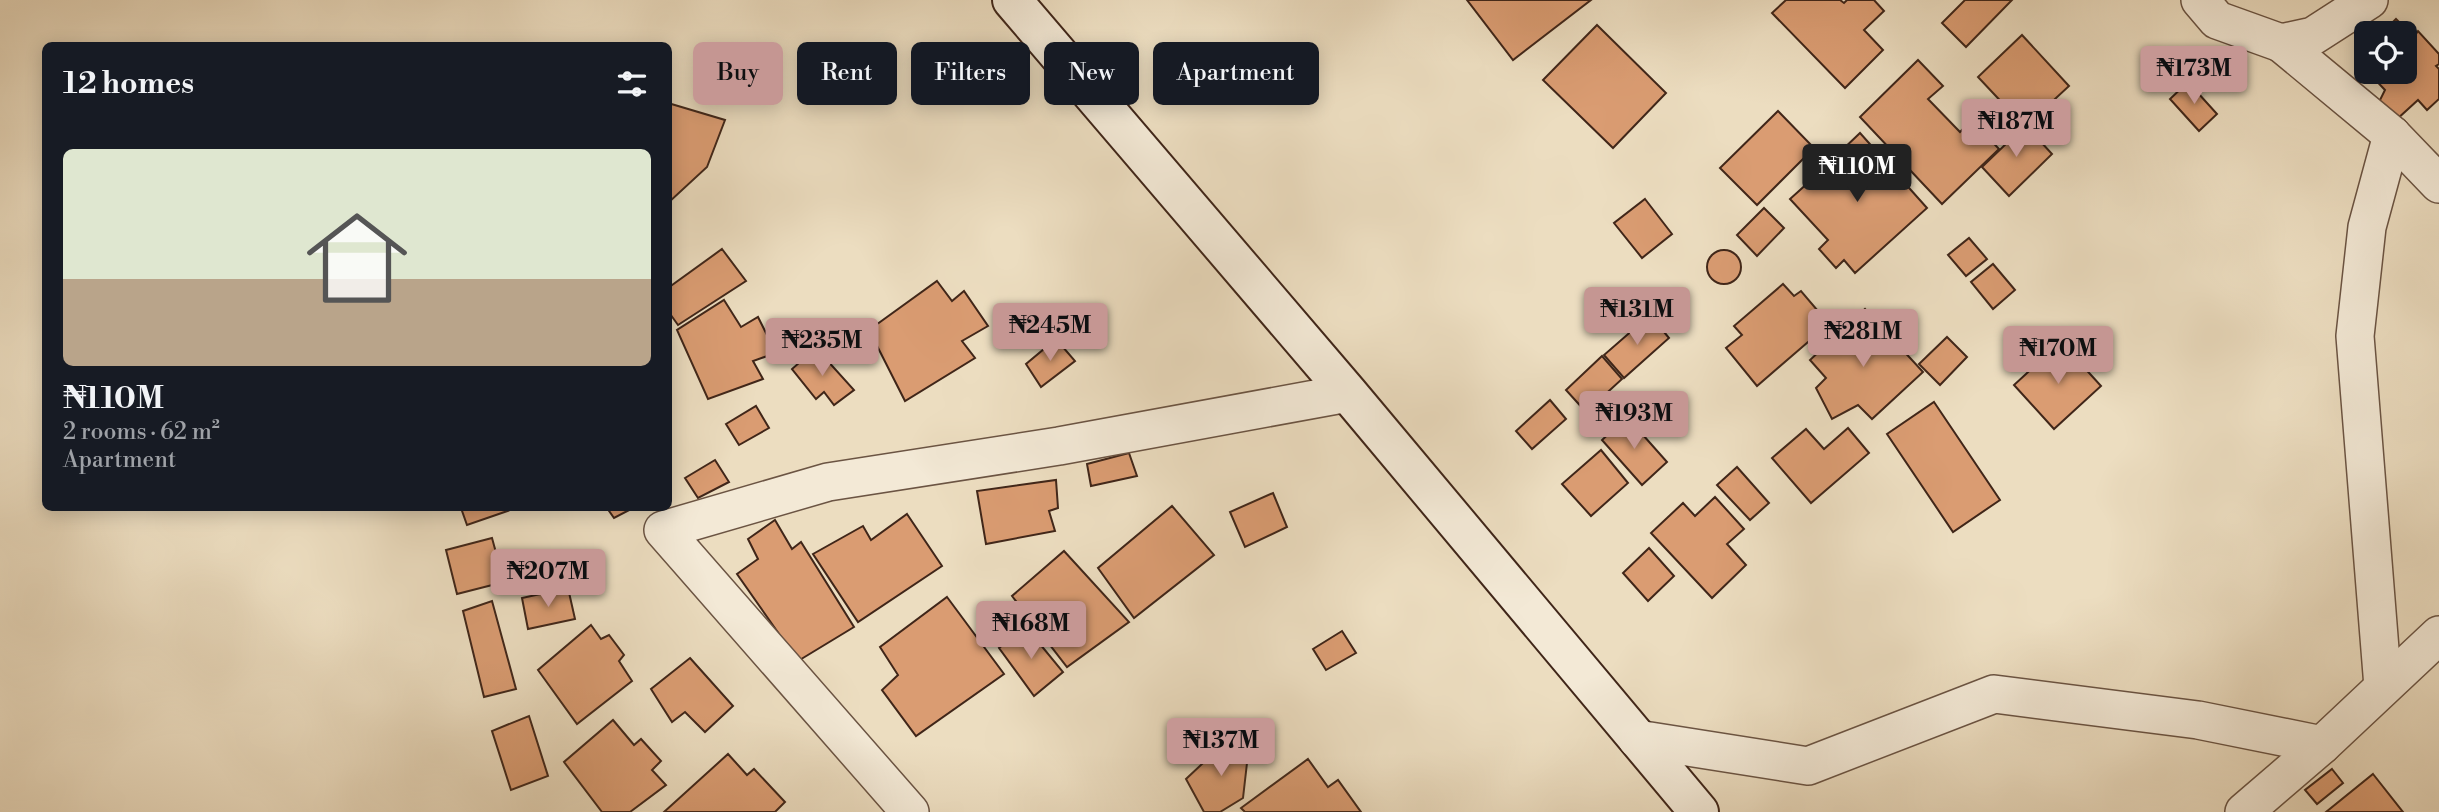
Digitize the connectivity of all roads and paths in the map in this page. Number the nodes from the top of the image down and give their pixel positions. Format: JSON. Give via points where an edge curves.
{"nodes":[{"id":1,"x":1012,"y":0,"type":"edge"},
{"id":2,"x":2200,"y":0,"type":"edge"},
{"id":3,"x":2369,"y":0,"type":"edge"},
{"id":4,"x":2281,"y":43,"type":"junction"},
{"id":5,"x":2392,"y":135,"type":"junction"},
{"id":6,"x":2439,"y":184,"type":"edge"},
{"id":7,"x":1348,"y":393,"type":"junction"},
{"id":8,"x":2439,"y":635,"type":"edge"},
{"id":9,"x":2383,"y":687,"type":"junction"},
{"id":10,"x":1637,"y":739,"type":"junction"},
{"id":11,"x":2322,"y":746,"type":"junction"},
{"id":12,"x":910,"y":812,"type":"edge"},
{"id":13,"x":1699,"y":812,"type":"edge"},
{"id":14,"x":2244,"y":812,"type":"edge"}],
"edges":[{"from":1,"to":7,"type":"main road"},
{"from":2,"to":4,"type":"street","via":[[2217,20]]},
{"from":3,"to":4,"type":"street","via":[[2313,36]]},
{"from":4,"to":5,"type":"street"},
{"from":5,"to":6,"type":"street"},
{"from":5,"to":9,"type":"street","via":[[2367,227],[2355,336]]},
{"from":7,"to":10,"type":"main road"},
{"from":7,"to":12,"type":"street","via":[[828,482],[663,530]]},
{"from":8,"to":9,"type":"street"},
{"from":9,"to":11,"type":"street"},
{"from":10,"to":11,"type":"street","via":[[1808,766],[1994,694],[2198,720]]},
{"from":10,"to":13,"type":"main road"},
{"from":11,"to":14,"type":"street"}]}
